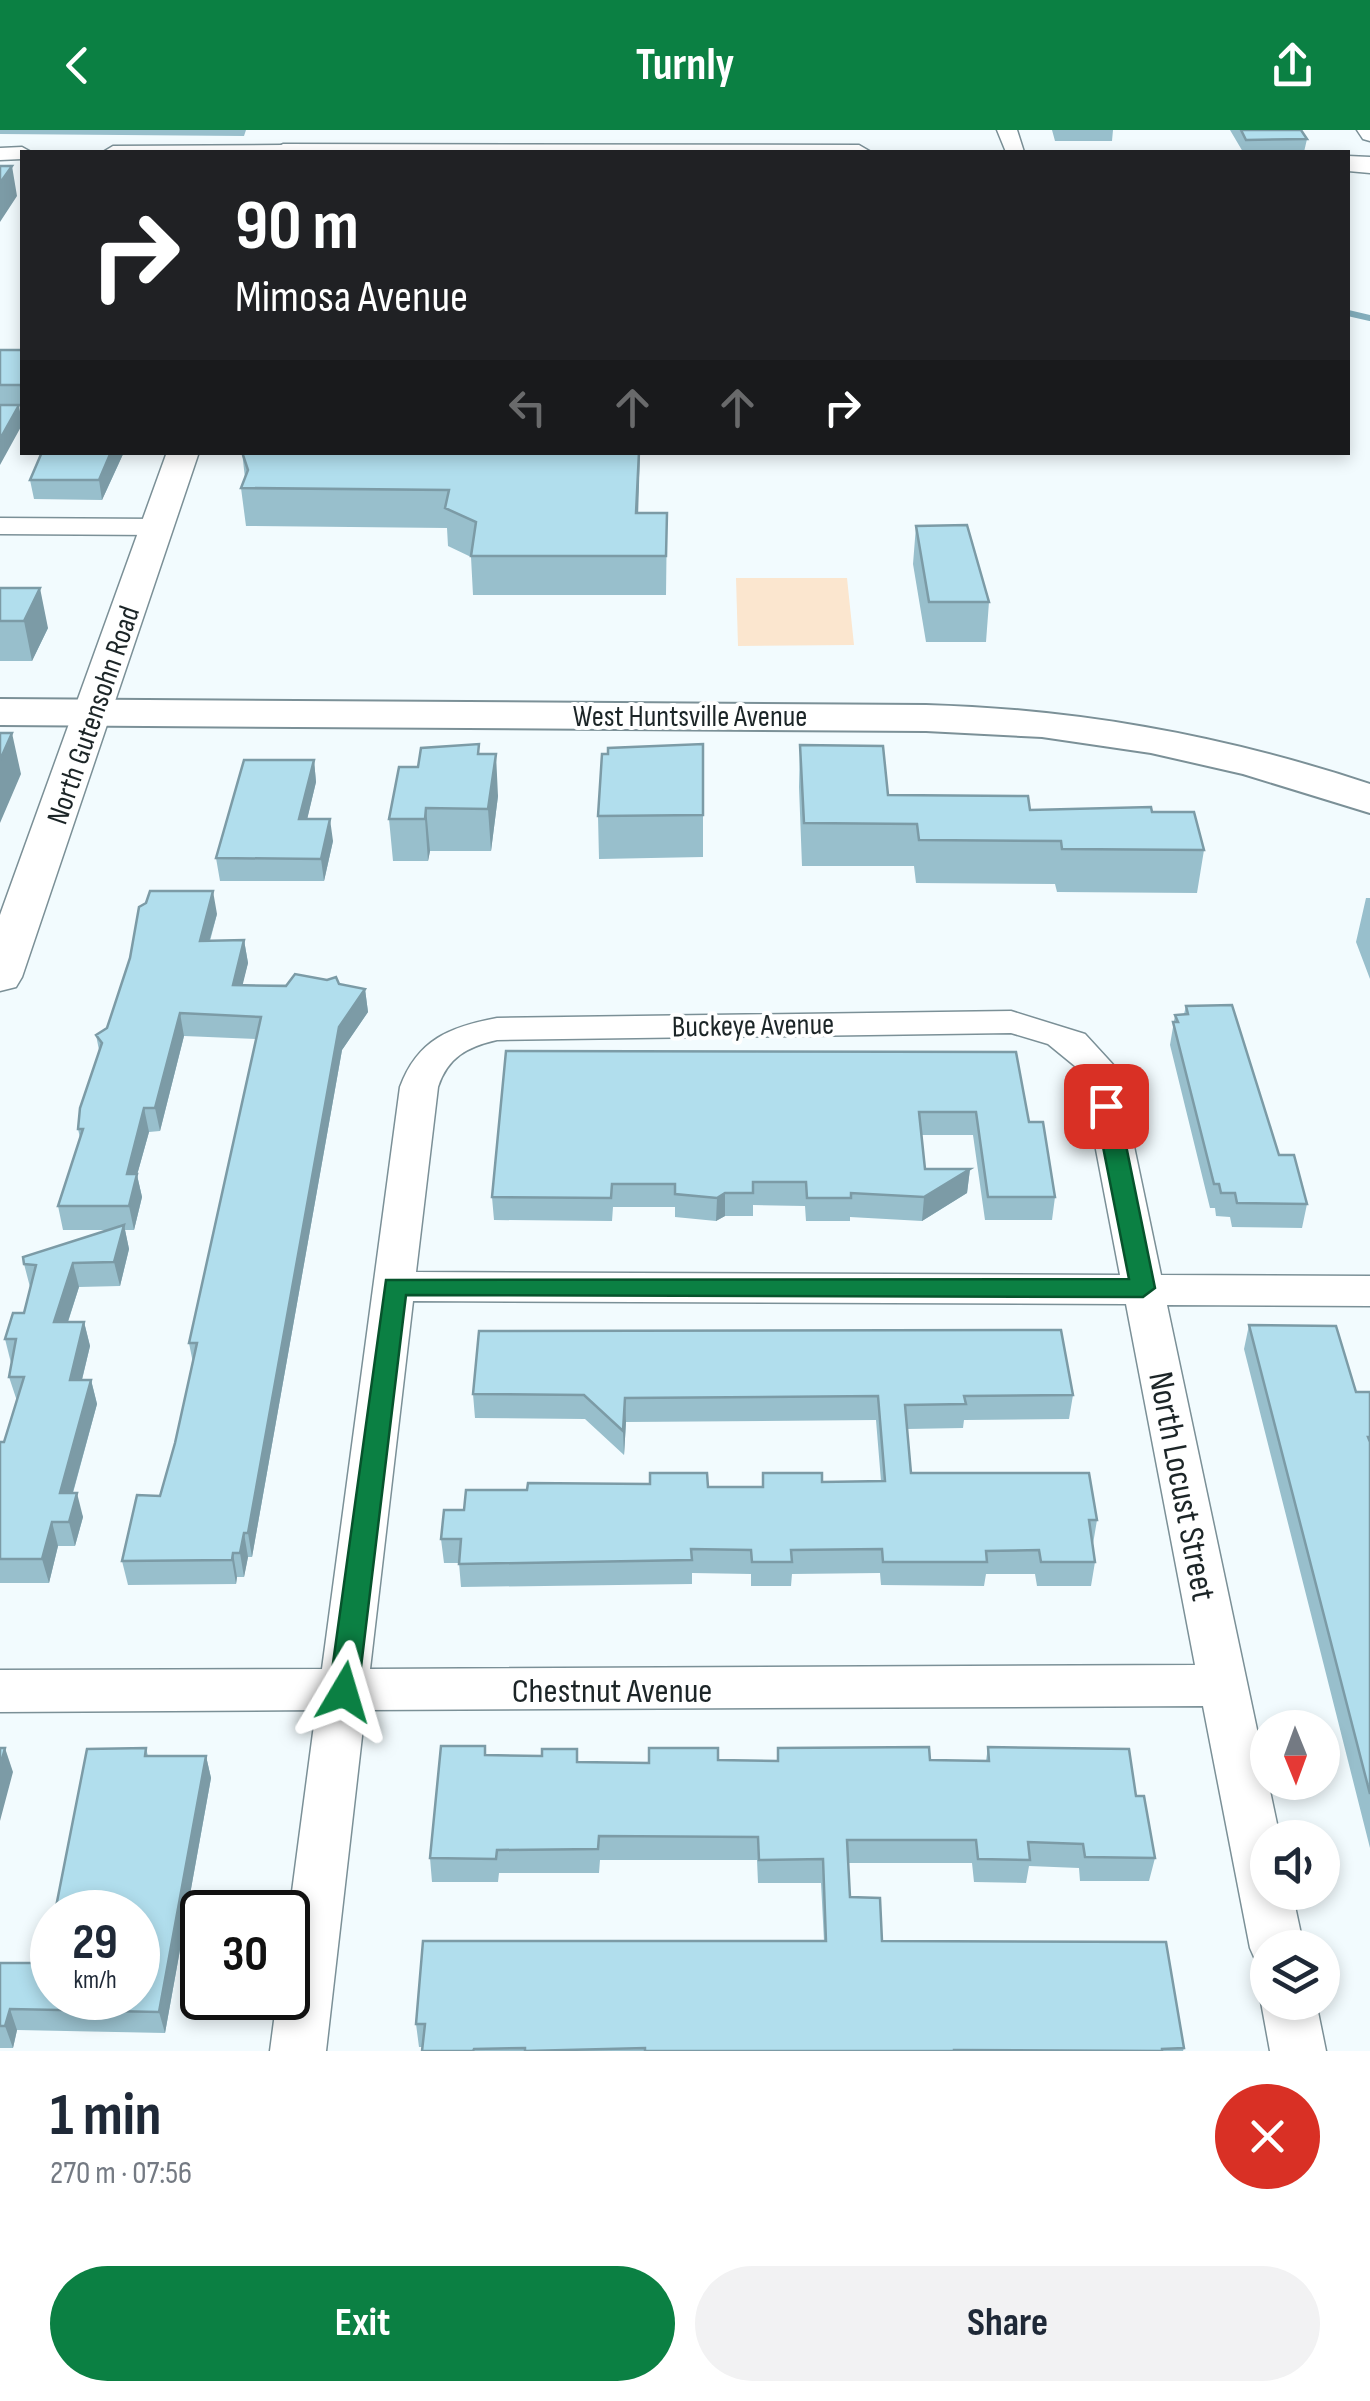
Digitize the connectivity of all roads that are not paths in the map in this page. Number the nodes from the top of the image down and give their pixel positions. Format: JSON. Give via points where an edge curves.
{"nodes":[{"id":1,"x":182,"y":455,"type":"edge"},
{"id":2,"x":0,"y":526,"type":"edge"},
{"id":3,"x":158,"y":527,"type":"junction"},
{"id":4,"x":0,"y":712,"type":"edge"},
{"id":5,"x":96,"y":712,"type":"junction"},
{"id":6,"x":1370,"y":800,"type":"edge"},
{"id":7,"x":0,"y":977,"type":"edge"},
{"id":8,"x":1068,"y":1038,"type":"joint"},
{"id":9,"x":394,"y":1286,"type":"junction"},
{"id":10,"x":1143,"y":1288,"type":"junction"},
{"id":11,"x":1370,"y":1291,"type":"edge"},
{"id":12,"x":1223,"y":1684,"type":"junction"},
{"id":13,"x":0,"y":1691,"type":"edge"},
{"id":14,"x":344,"y":1692,"type":"junction"},
{"id":15,"x":1272,"y":1930,"type":"edge"},
{"id":16,"x":1292,"y":2020,"type":"edge"},
{"id":17,"x":298,"y":2051,"type":"edge"},
{"id":18,"x":1298,"y":2051,"type":"edge"}],
"edges":[{"from":1,"to":3,"type":"street","name":"North Gutensohn Road"},
{"from":2,"to":3,"type":"street"},
{"from":3,"to":5,"type":"street","name":"North Gutensohn Road"},
{"from":4,"to":5,"type":"main road","name":"West Huntsville Avenue"},
{"from":5,"to":6,"type":"main road","name":"West Huntsville Avenue","via":[[1066,724],[1180,742]]},
{"from":5,"to":7,"type":"street","name":"North Gutensohn Road"},
{"from":8,"to":9,"type":"street","name":"Buckeye Avenue","via":[[1011,1022],[616,1027],[497,1029],[438,1046],[420,1087]]},
{"from":8,"to":10,"type":"street","name":"North Locust Street","via":[[1099,1070]]},
{"from":9,"to":10,"type":"street"},
{"from":9,"to":14,"type":"street"},
{"from":10,"to":11,"type":"street"},
{"from":10,"to":12,"type":"street","name":"North Locust Street"},
{"from":12,"to":14,"type":"street","name":"Chestnut Avenue"},
{"from":12,"to":15,"type":"street","name":"North Locust Street"},
{"from":13,"to":14,"type":"street","name":"Chestnut Avenue"},
{"from":14,"to":17,"type":"street"},
{"from":16,"to":18,"type":"street"}]}
